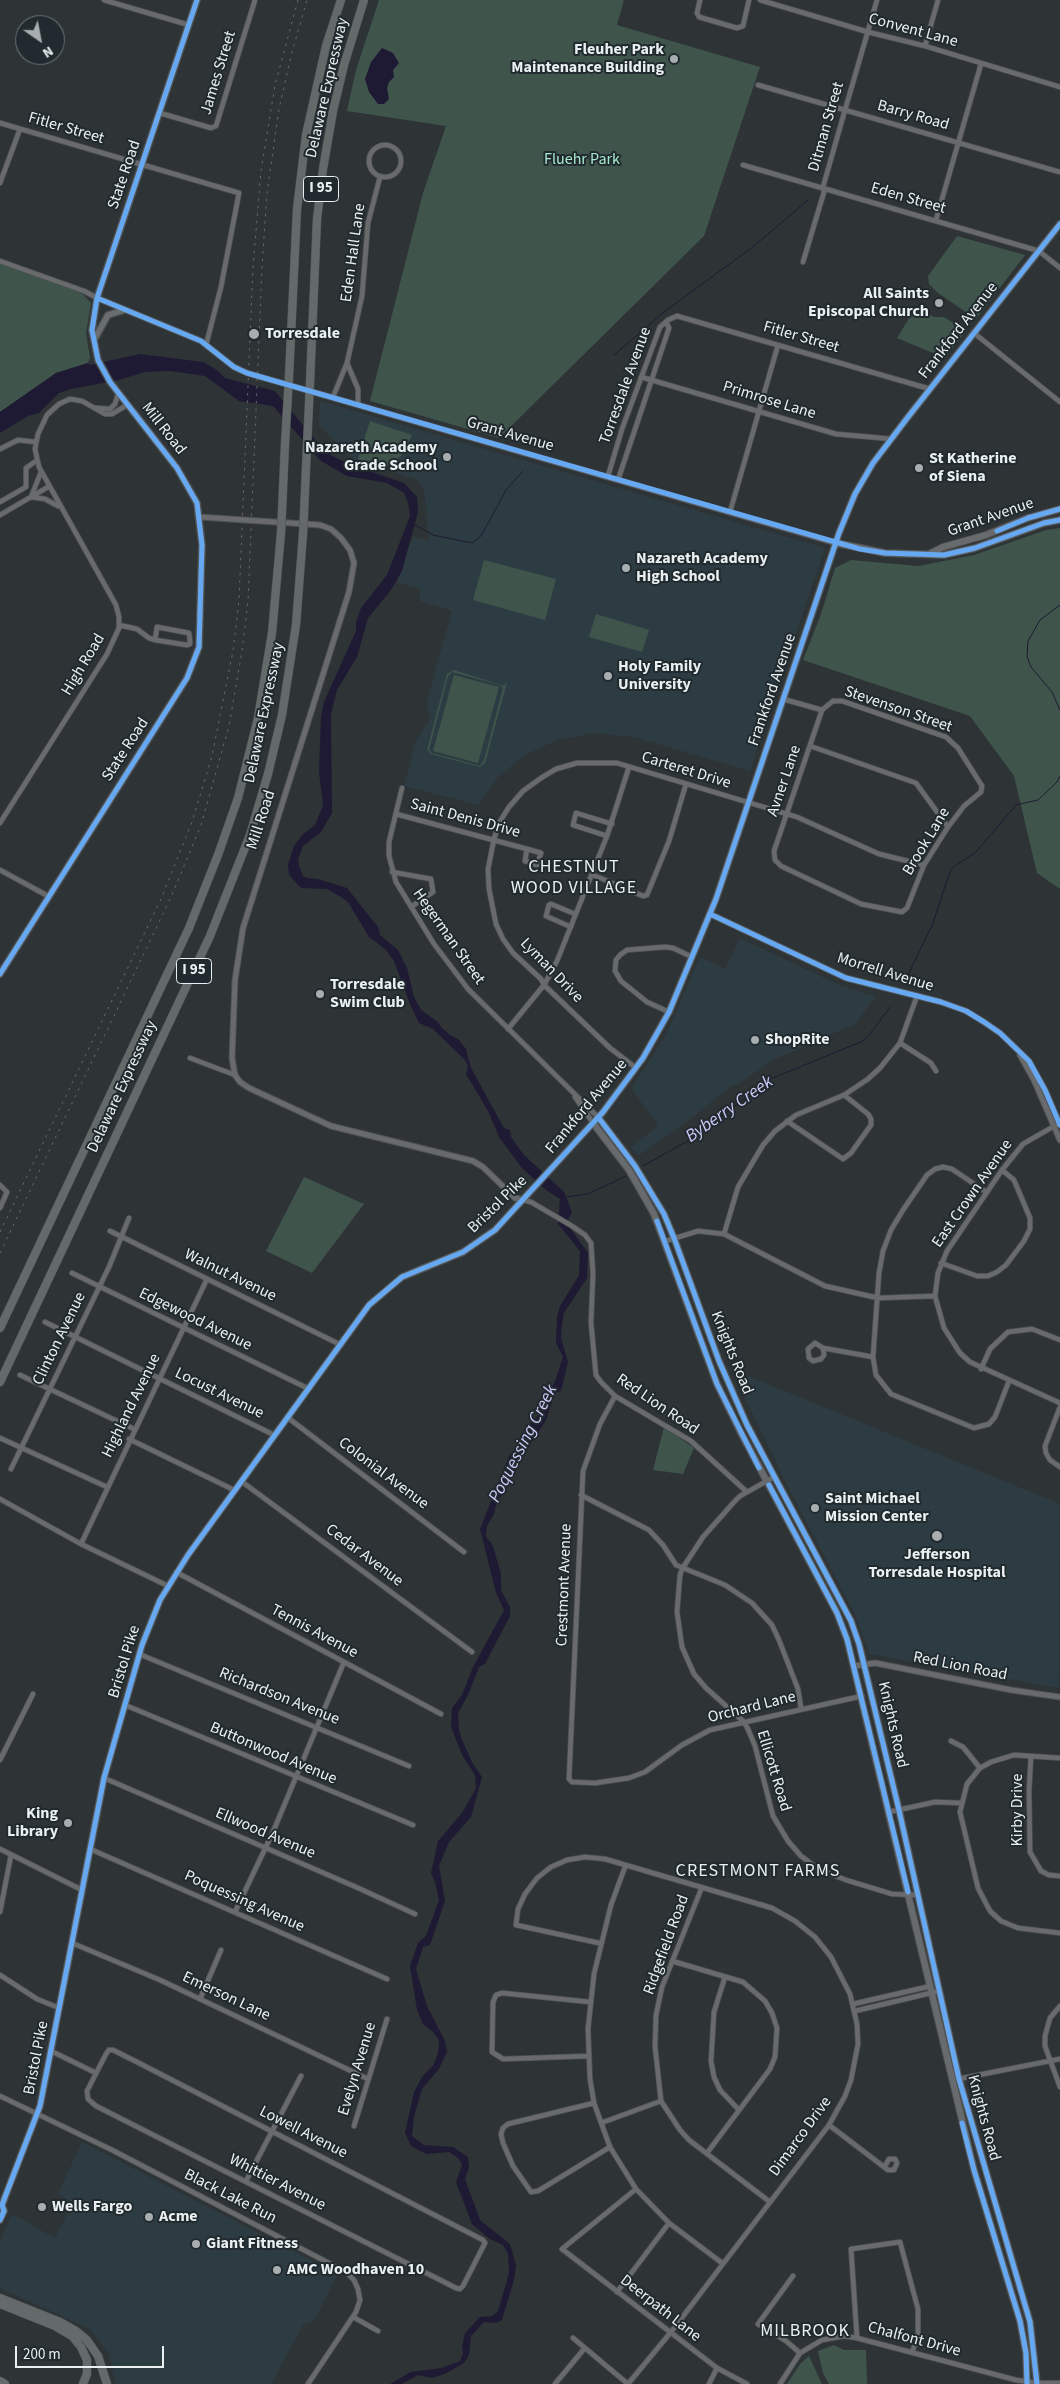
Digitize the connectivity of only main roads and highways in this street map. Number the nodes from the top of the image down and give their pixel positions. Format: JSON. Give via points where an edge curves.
{"nodes":[{"id":1,"x":197,"y":0,"type":"edge"},
{"id":2,"x":341,"y":0,"type":"edge"},
{"id":3,"x":364,"y":0,"type":"edge"},
{"id":4,"x":1060,"y":224,"type":"edge"},
{"id":5,"x":124,"y":310,"type":"road end"},
{"id":6,"x":94,"y":340,"type":"junction"},
{"id":7,"x":98,"y":360,"type":"joint"},
{"id":8,"x":1060,"y":509,"type":"edge"},
{"id":9,"x":200,"y":517,"type":"joint"},
{"id":10,"x":1060,"y":520,"type":"edge"},
{"id":11,"x":836,"y":543,"type":"junction"},
{"id":12,"x":931,"y":553,"type":"junction"},
{"id":13,"x":0,"y":974,"type":"edge"},
{"id":14,"x":598,"y":1117,"type":"junction"},
{"id":15,"x":593,"y":1123,"type":"junction"},
{"id":16,"x":541,"y":1180,"type":"joint"},
{"id":17,"x":0,"y":1328,"type":"edge"},
{"id":18,"x":0,"y":1382,"type":"edge"},
{"id":19,"x":1,"y":2206,"type":"edge"},
{"id":20,"x":0,"y":2220,"type":"edge"},
{"id":21,"x":0,"y":2298,"type":"edge"},
{"id":22,"x":0,"y":2304,"type":"edge"},
{"id":23,"x":1028,"y":2383,"type":"edge"},
{"id":24,"x":83,"y":2384,"type":"edge"},
{"id":25,"x":107,"y":2384,"type":"edge"},
{"id":26,"x":1037,"y":2384,"type":"edge"}],
"edges":[{"from":1,"to":6,"type":"main road","name":"State Road","via":[[97,298],[92,330]]},
{"from":2,"to":17,"type":"highway","name":"Delaware Expressway","number":"I 95","bridge":true,"via":[[326,46],[306,135],[297,210],[281,533],[272,633],[258,718],[242,782],[221,848],[189,928]]},
{"from":3,"to":18,"type":"highway","name":"Delaware Expressway","number":"I 95","bridge":true,"via":[[344,65],[323,169],[296,625],[282,715],[268,774],[250,835],[210,936]]},
{"from":4,"to":11,"type":"main road","name":"Frankford Avenue","via":[[869,469],[856,491]]},
{"from":5,"to":6,"type":"main road","via":[[108,315]]},
{"from":6,"to":7,"type":"main road","name":"State Road"},
{"from":7,"to":9,"type":"main road","name":"Mill Road","via":[[118,394],[185,478]]},
{"from":8,"to":12,"type":"main road","name":"Grant Avenue"},
{"from":9,"to":13,"type":"main road","name":"State Road","via":[[200,635],[193,667]]},
{"from":10,"to":12,"type":"main road","name":"Grant Avenue","via":[[960,552]]},
{"from":11,"to":12,"type":"main road","name":"Grant Avenue","via":[[885,553]]},
{"from":11,"to":14,"type":"main road","name":"Frankford Avenue","via":[[710,914],[653,1042]]},
{"from":14,"to":15,"type":"main road","name":"Frankford Avenue"},
{"from":14,"to":26,"type":"main road","name":"Knights Road","via":[[640,1173],[664,1214],[719,1361],[747,1425],[851,1620],[899,1810],[959,2079],[1030,2322]]},
{"from":15,"to":16,"type":"main road","name":"Frankford Avenue"},
{"from":15,"to":23,"type":"main road","name":"Knights Road","via":[[638,1184],[666,1241],[717,1384],[837,1613],[855,1666],[974,2170],[1020,2321]]},
{"from":16,"to":19,"type":"main road","name":"Bristol Pike","via":[[495,1230],[477,1244],[412,1271],[369,1304],[168,1586],[152,1617],[139,1654],[104,1778],[38,2114]]},
{"from":19,"to":20,"type":"main road","name":"Bristol Pike","via":[[4,2211]]},
{"from":21,"to":25,"type":"highway","via":[[76,2331],[98,2356]]},
{"from":22,"to":24,"type":"highway","via":[[72,2336],[87,2360]]}]}
